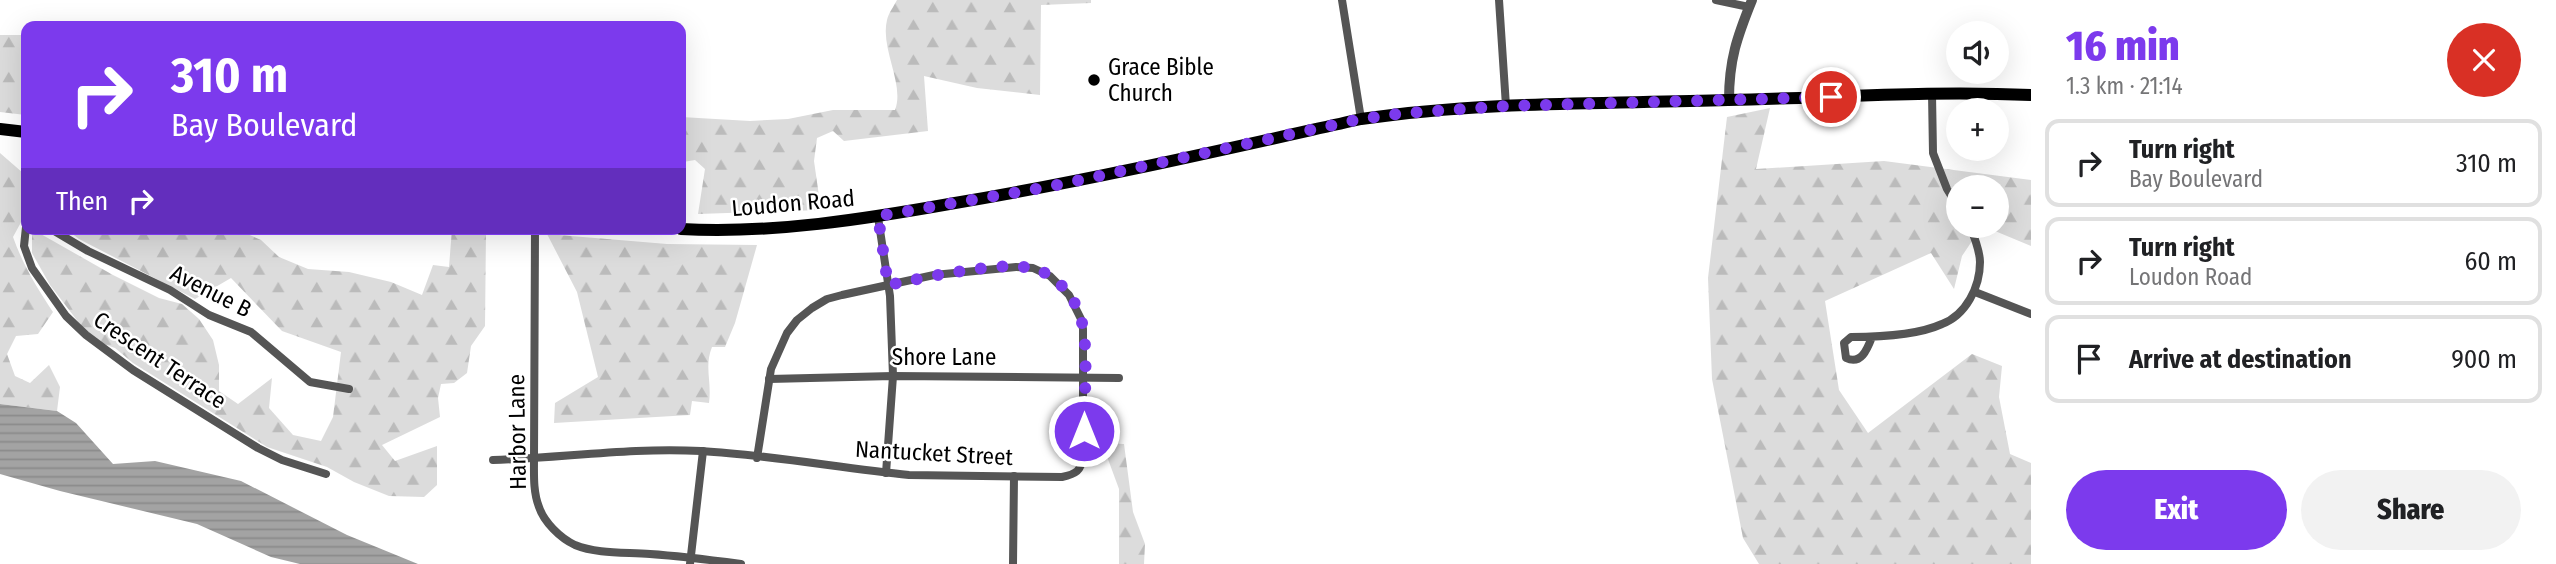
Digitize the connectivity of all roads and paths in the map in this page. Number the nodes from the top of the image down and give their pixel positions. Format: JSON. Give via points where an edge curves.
{"nodes":[{"id":1,"x":1342,"y":0,"type":"edge"},
{"id":2,"x":1499,"y":0,"type":"edge"},
{"id":3,"x":1716,"y":0,"type":"edge"},
{"id":4,"x":1751,"y":3,"type":"edge"},
{"id":5,"x":1932,"y":94,"type":"junction"},
{"id":6,"x":2031,"y":95,"type":"edge"},
{"id":7,"x":1729,"y":100,"type":"junction"},
{"id":8,"x":1506,"y":106,"type":"junction"},
{"id":9,"x":1361,"y":119,"type":"junction"},
{"id":10,"x":0,"y":129,"type":"edge"},
{"id":11,"x":21,"y":131,"type":"edge"},
{"id":12,"x":1946,"y":186,"type":"edge"},
{"id":13,"x":878,"y":216,"type":"junction"},
{"id":14,"x":686,"y":229,"type":"edge"},
{"id":15,"x":25,"y":235,"type":"edge"},
{"id":16,"x":61,"y":235,"type":"edge"},
{"id":17,"x":536,"y":235,"type":"edge"},
{"id":18,"x":1973,"y":238,"type":"edge"},
{"id":19,"x":888,"y":285,"type":"junction"},
{"id":20,"x":1975,"y":292,"type":"junction"},
{"id":21,"x":2031,"y":314,"type":"edge"},
{"id":22,"x":1871,"y":337,"type":"dead end"},
{"id":23,"x":893,"y":376,"type":"junction"},
{"id":24,"x":1084,"y":377,"type":"junction"},
{"id":25,"x":1119,"y":378,"type":"dead end"},
{"id":26,"x":769,"y":379,"type":"junction"},
{"id":27,"x":349,"y":389,"type":"dead end"},
{"id":28,"x":703,"y":451,"type":"junction"},
{"id":29,"x":757,"y":458,"type":"junction"},
{"id":30,"x":534,"y":459,"type":"junction"},
{"id":31,"x":493,"y":460,"type":"dead end"},
{"id":32,"x":886,"y":473,"type":"junction"},
{"id":33,"x":326,"y":474,"type":"dead end"},
{"id":34,"x":1014,"y":476,"type":"junction"},
{"id":35,"x":690,"y":560,"type":"edge"},
{"id":36,"x":741,"y":564,"type":"edge"},
{"id":37,"x":1013,"y":564,"type":"edge"}],
"edges":[{"from":1,"to":9,"type":"street"},
{"from":2,"to":8,"type":"street"},
{"from":3,"to":4,"type":"street"},
{"from":4,"to":7,"type":"street","via":[[1730,66]]},
{"from":5,"to":6,"type":"main road","name":"Loudon Road"},
{"from":5,"to":7,"type":"main road","name":"Loudon Road"},
{"from":5,"to":12,"type":"street","via":[[1933,153]]},
{"from":7,"to":8,"type":"main road","name":"Loudon Road"},
{"from":8,"to":9,"type":"main road","name":"Loudon Road"},
{"from":9,"to":13,"type":"main road","name":"Loudon Road","via":[[1048,187]]},
{"from":10,"to":11,"type":"main road"},
{"from":13,"to":14,"type":"main road","name":"Loudon Road","via":[[760,229]]},
{"from":13,"to":19,"type":"street"},
{"from":15,"to":33,"type":"street","name":"Crescent Terrace","via":[[32,268],[66,316],[100,347],[258,448]]},
{"from":16,"to":27,"type":"street","name":"Avenue B","via":[[209,315],[251,332],[310,382]]},
{"from":17,"to":30,"type":"street","name":"Harbor Lane"},
{"from":18,"to":20,"type":"street","via":[[1980,261]]},
{"from":19,"to":23,"type":"street"},
{"from":19,"to":24,"type":"street","name":"Nantucket Street","via":[[1005,267],[1041,271],[1061,285],[1076,305],[1083,329]]},
{"from":19,"to":26,"type":"street","name":"Nantucket Street","via":[[827,299],[812,307],[787,333]]},
{"from":20,"to":21,"type":"street"},
{"from":20,"to":22,"type":"street","via":[[1961,311],[1943,324]]},
{"from":23,"to":24,"type":"street","name":"Shore Lane"},
{"from":23,"to":26,"type":"street","name":"Shore Lane"},
{"from":23,"to":32,"type":"street"},
{"from":24,"to":25,"type":"street","name":"Shore Lane"},
{"from":24,"to":34,"type":"street","name":"Nantucket Street","via":[[1081,467],[1062,477]]},
{"from":26,"to":29,"type":"street","name":"Nantucket Street"},
{"from":28,"to":29,"type":"street","name":"Nantucket Street"},
{"from":28,"to":30,"type":"street","name":"Nantucket Street","via":[[643,450]]},
{"from":28,"to":35,"type":"street"},
{"from":29,"to":32,"type":"street","name":"Nantucket Street"},
{"from":30,"to":31,"type":"street","name":"Nantucket Street"},
{"from":30,"to":35,"type":"street","name":"Harbor Lane","via":[[539,508],[570,542],[590,549]]},
{"from":32,"to":34,"type":"street","name":"Nantucket Street"},
{"from":34,"to":37,"type":"street"},
{"from":35,"to":36,"type":"street","name":"Harbor Lane"}]}
